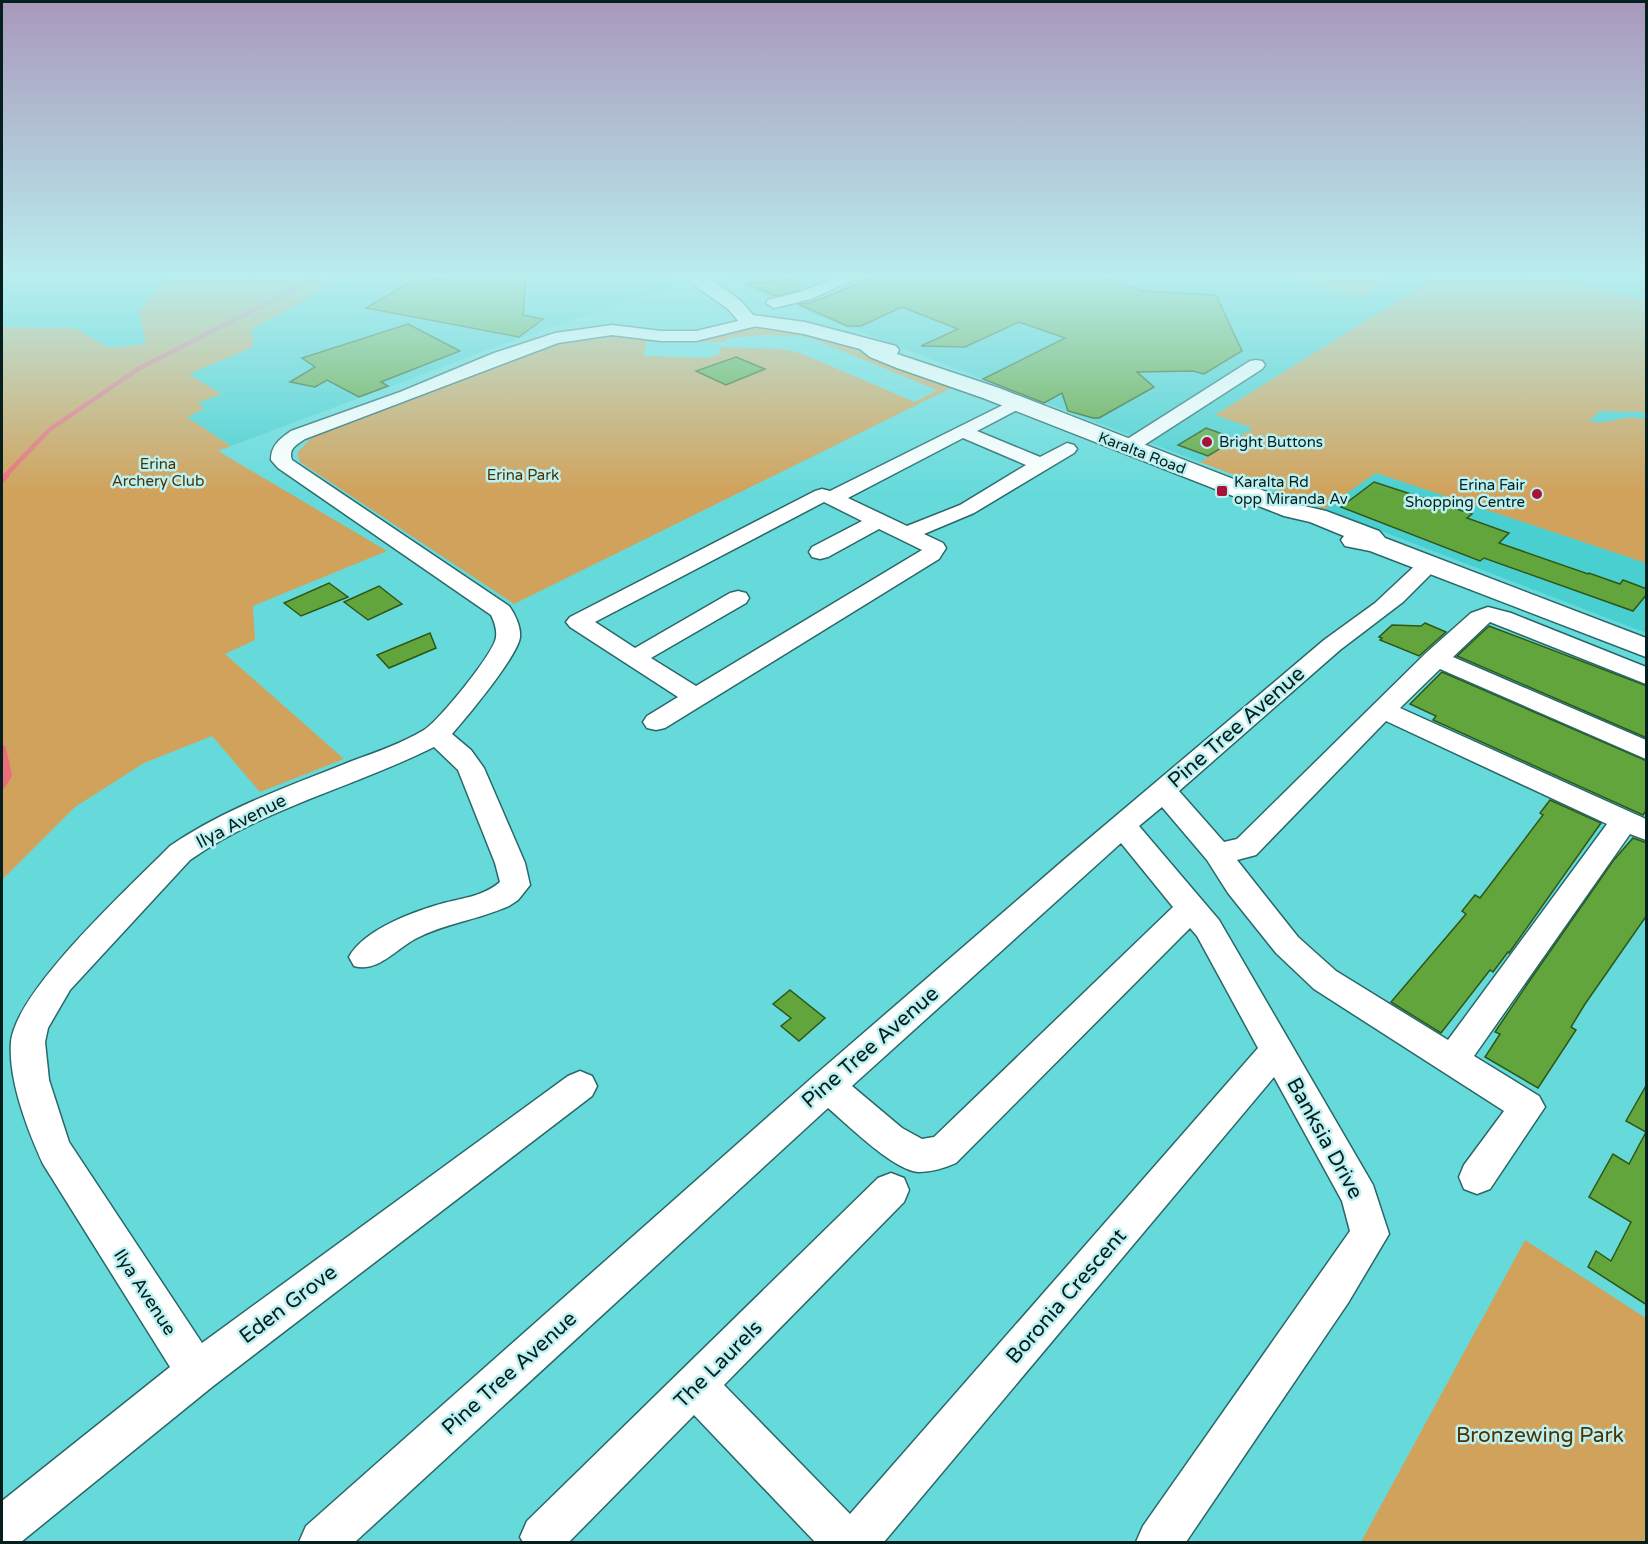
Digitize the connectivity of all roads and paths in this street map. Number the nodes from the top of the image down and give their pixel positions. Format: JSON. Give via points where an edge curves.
{"nodes":[{"id":1,"x":526,"y":348,"type":"edge"},
{"id":2,"x":871,"y":348,"type":"edge"},
{"id":3,"x":1256,"y":365,"type":"dead end"},
{"id":4,"x":1017,"y":403,"type":"junction"},
{"id":5,"x":961,"y":432,"type":"junction"},
{"id":6,"x":1128,"y":447,"type":"junction"},
{"id":7,"x":1067,"y":449,"type":"dead end"},
{"id":8,"x":1041,"y":464,"type":"junction"},
{"id":9,"x":832,"y":498,"type":"junction"},
{"id":10,"x":879,"y":520,"type":"junction"},
{"id":11,"x":907,"y":534,"type":"junction"},
{"id":12,"x":820,"y":552,"type":"dead end"},
{"id":13,"x":1429,"y":565,"type":"junction"},
{"id":14,"x":738,"y":598,"type":"dead end"},
{"id":15,"x":1647,"y":648,"type":"edge"},
{"id":16,"x":634,"y":658,"type":"junction"},
{"id":17,"x":1435,"y":658,"type":"junction"},
{"id":18,"x":1647,"y":676,"type":"edge"},
{"id":19,"x":697,"y":698,"type":"junction"},
{"id":20,"x":1383,"y":710,"type":"junction"},
{"id":21,"x":656,"y":722,"type":"dead end"},
{"id":22,"x":436,"y":735,"type":"junction"},
{"id":23,"x":1647,"y":750,"type":"edge"},
{"id":24,"x":1163,"y":790,"type":"junction"},
{"id":25,"x":1636,"y":825,"type":"edge"},
{"id":26,"x":1123,"y":826,"type":"junction"},
{"id":27,"x":1217,"y":853,"type":"junction"},
{"id":28,"x":1190,"y":909,"type":"junction"},
{"id":29,"x":365,"y":957,"type":"dead end"},
{"id":30,"x":1277,"y":1050,"type":"junction"},
{"id":31,"x":1452,"y":1060,"type":"junction"},
{"id":32,"x":827,"y":1085,"type":"junction"},
{"id":33,"x":580,"y":1086,"type":"dead end"},
{"id":34,"x":1477,"y":1177,"type":"dead end"},
{"id":35,"x":891,"y":1190,"type":"dead end"},
{"id":36,"x":198,"y":1372,"type":"junction"},
{"id":37,"x":696,"y":1387,"type":"junction"},
{"id":38,"x":2,"y":1530,"type":"edge"},
{"id":39,"x":338,"y":1537,"type":"edge"},
{"id":40,"x":543,"y":1537,"type":"dead end"},
{"id":41,"x":846,"y":1542,"type":"edge"},
{"id":42,"x":855,"y":1542,"type":"edge"},
{"id":43,"x":1159,"y":1542,"type":"edge"}],
"edges":[{"from":1,"to":22,"type":"street","name":"Ilya Avenue","via":[[298,435],[281,452],[281,460],[504,615],[508,639],[501,654]]},
{"from":2,"to":4,"type":"street","name":"Karalta Road","via":[[904,364]]},
{"from":3,"to":6,"type":"street"},
{"from":4,"to":5,"type":"street"},
{"from":4,"to":6,"type":"street","name":"Karalta Road"},
{"from":5,"to":8,"type":"street"},
{"from":5,"to":9,"type":"street"},
{"from":6,"to":13,"type":"street","name":"Karalta Road","via":[[1293,511],[1317,525]]},
{"from":7,"to":8,"type":"street"},
{"from":8,"to":11,"type":"street","via":[[967,509]]},
{"from":9,"to":10,"type":"street"},
{"from":9,"to":16,"type":"street","via":[[822,495],[578,622]]},
{"from":10,"to":11,"type":"street"},
{"from":10,"to":12,"type":"street"},
{"from":11,"to":19,"type":"street","via":[[935,548]]},
{"from":13,"to":15,"type":"street","name":"Karalta Road"},
{"from":13,"to":24,"type":"street","name":"Pine Tree Avenue"},
{"from":14,"to":16,"type":"street"},
{"from":16,"to":19,"type":"street"},
{"from":17,"to":18,"type":"street","via":[[1488,614]]},
{"from":17,"to":20,"type":"street"},
{"from":17,"to":23,"type":"street"},
{"from":19,"to":21,"type":"street"},
{"from":20,"to":25,"type":"street"},
{"from":20,"to":27,"type":"street","via":[[1246,848]]},
{"from":22,"to":29,"type":"street","via":[[471,768],[512,870],[514,885],[494,901],[407,929]]},
{"from":22,"to":36,"type":"street","name":"Ilya Avenue","via":[[263,807],[200,839],[180,854],[59,981],[32,1026],[28,1042],[32,1080],[56,1154]]},
{"from":24,"to":26,"type":"street","name":"Pine Tree Avenue"},
{"from":24,"to":27,"type":"street"},
{"from":25,"to":31,"type":"street"},
{"from":26,"to":28,"type":"street","name":"Banksia Drive"},
{"from":26,"to":32,"type":"street","name":"Pine Tree Avenue"},
{"from":27,"to":31,"type":"street","via":[[1287,945],[1325,980]]},
{"from":28,"to":30,"type":"street","name":"Banksia Drive","via":[[1208,928]]},
{"from":28,"to":32,"type":"street","via":[[943,1152],[918,1156],[889,1139]]},
{"from":30,"to":42,"type":"street","name":"Boronia Crescent"},
{"from":30,"to":43,"type":"street","name":"Banksia Drive","via":[[1360,1197],[1370,1234]]},
{"from":31,"to":34,"type":"street","via":[[1527,1107]]},
{"from":32,"to":39,"type":"street","name":"Pine Tree Avenue"},
{"from":33,"to":36,"type":"street","name":"Eden Grove"},
{"from":35,"to":37,"type":"street","name":"The Laurels"},
{"from":36,"to":38,"type":"street","name":"Eden Grove"},
{"from":37,"to":40,"type":"street","name":"The Laurels"},
{"from":37,"to":41,"type":"street"}]}
